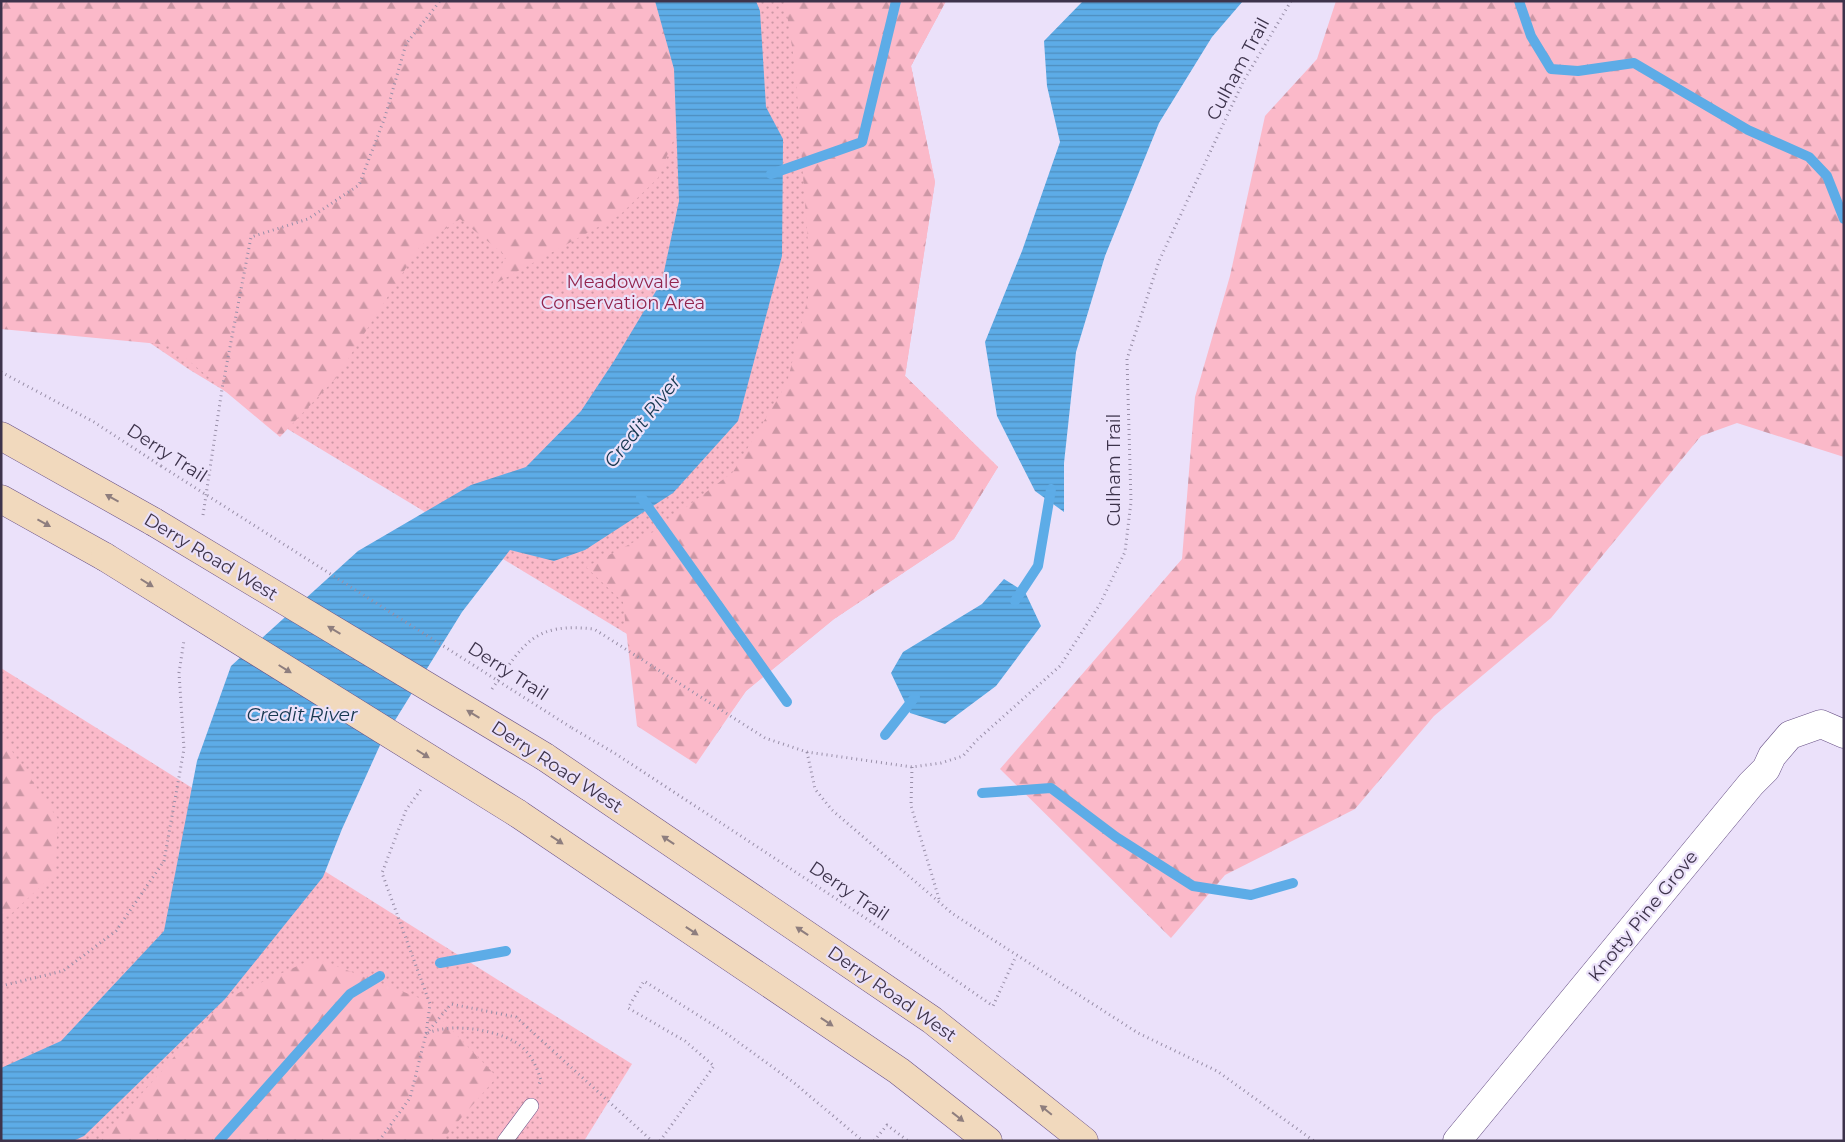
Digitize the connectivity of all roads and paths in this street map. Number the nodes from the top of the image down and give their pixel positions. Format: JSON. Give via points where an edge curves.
{"nodes":[{"id":1,"x":440,"y":1,"type":"edge"},
{"id":2,"x":1291,"y":1,"type":"edge"},
{"id":3,"x":1,"y":372,"type":"edge"},
{"id":4,"x":1,"y":436,"type":"edge"},
{"id":5,"x":1,"y":499,"type":"edge"},
{"id":6,"x":203,"y":516,"type":"dead end"},
{"id":7,"x":185,"y":633,"type":"dead end"},
{"id":8,"x":1844,"y":734,"type":"edge"},
{"id":9,"x":912,"y":766,"type":"junction"},
{"id":10,"x":940,"y":903,"type":"junction"},
{"id":11,"x":1016,"y":956,"type":"junction"},
{"id":12,"x":1,"y":986,"type":"edge"},
{"id":13,"x":426,"y":1034,"type":"junction"},
{"id":14,"x":531,"y":1106,"type":"joint"},
{"id":15,"x":379,"y":1141,"type":"edge"},
{"id":16,"x":504,"y":1141,"type":"edge"},
{"id":17,"x":652,"y":1141,"type":"edge"},
{"id":18,"x":660,"y":1141,"type":"edge"},
{"id":19,"x":863,"y":1141,"type":"edge"},
{"id":20,"x":874,"y":1141,"type":"edge"},
{"id":21,"x":908,"y":1141,"type":"edge"},
{"id":22,"x":988,"y":1141,"type":"edge"},
{"id":23,"x":1084,"y":1141,"type":"edge"},
{"id":24,"x":1314,"y":1141,"type":"edge"},
{"id":25,"x":1457,"y":1141,"type":"edge"}],
"edges":[{"from":1,"to":6,"type":"path","via":[[406,44],[385,117],[359,185],[308,219],[251,237],[222,389]]},
{"from":2,"to":9,"type":"path","name":"Culham Trail","via":[[1243,82],[1160,261],[1127,358],[1131,502],[1125,552],[1100,604],[1060,666],[963,756],[941,763]]},
{"from":3,"to":11,"type":"path","name":"Derry Trail","bridge":true,"via":[[94,422],[633,764],[993,1006]]},
{"from":23,"to":4,"type":"main road","name":"Derry Road West","one_way":true,"bridge":true,"via":[[932,1020],[545,757],[154,522]]},
{"from":5,"to":22,"type":"main road","one_way":true,"bridge":true,"via":[[105,557],[517,813],[899,1071]]},
{"from":7,"to":12,"type":"path","via":[[178,672],[184,749],[164,860],[116,931],[63,971]]},
{"from":8,"to":25,"type":"street","name":"Knotty Pine Grove","via":[[1822,724],[1790,735],[1772,756],[1766,769]]},
{"from":9,"to":10,"type":"path","via":[[911,806]]},
{"from":9,"to":10,"type":"path","name":"Culham Trail","via":[[806,752],[816,789],[832,810]]},
{"from":10,"to":11,"type":"path"},
{"from":11,"to":24,"type":"path","via":[[1138,1032],[1216,1072]]},
{"from":13,"to":14,"type":"path","via":[[439,1028],[475,1029],[510,1038],[535,1063],[541,1080]]},
{"from":13,"to":15,"type":"path","via":[[410,1098]]},
{"from":13,"to":17,"type":"path","via":[[451,1004],[516,1016]]},
{"from":14,"to":16,"type":"lane"},
{"from":18,"to":19,"type":"path","via":[[714,1066],[685,1041],[628,1008],[644,981],[724,1031],[793,1082]]},
{"from":20,"to":21,"type":"path","via":[[887,1125]]}]}
